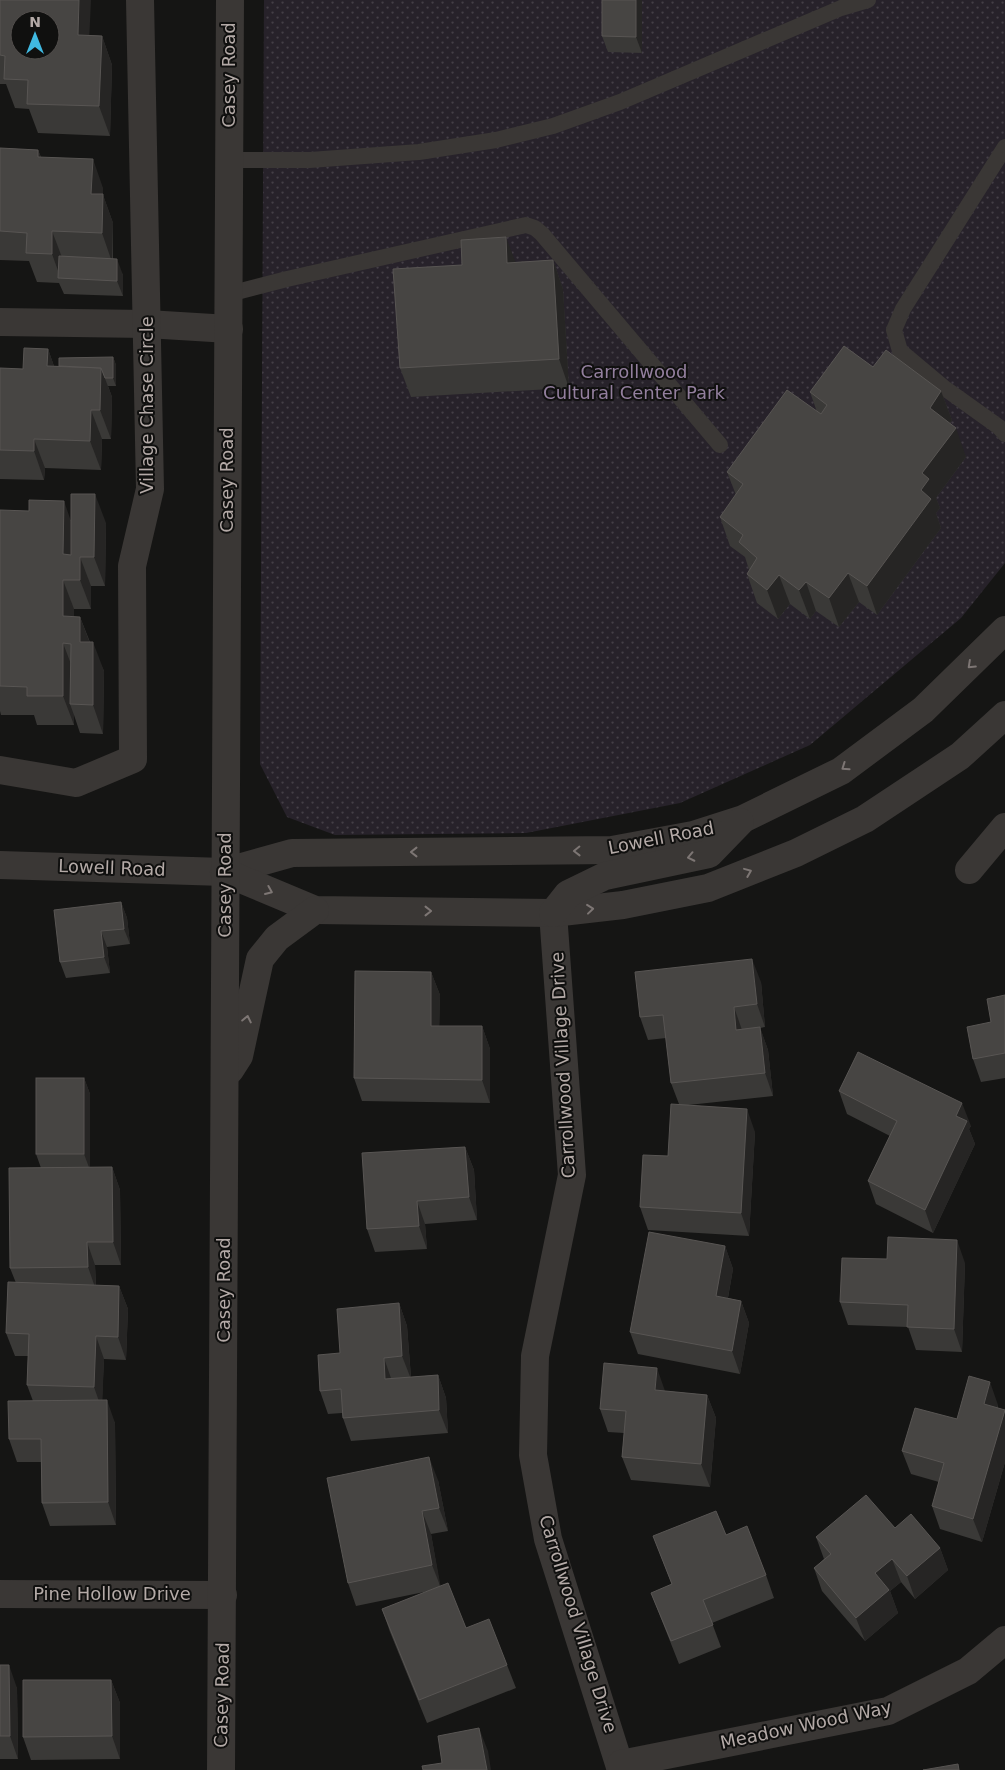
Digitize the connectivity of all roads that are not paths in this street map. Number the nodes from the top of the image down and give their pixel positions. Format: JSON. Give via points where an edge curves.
{"nodes":[{"id":1,"x":140,"y":0,"type":"edge"},
{"id":2,"x":230,"y":0,"type":"edge"},
{"id":3,"x":868,"y":0,"type":"edge"},
{"id":4,"x":1005,"y":147,"type":"edge"},
{"id":5,"x":229,"y":160,"type":"junction"},
{"id":6,"x":229,"y":294,"type":"junction"},
{"id":7,"x":0,"y":322,"type":"edge"},
{"id":8,"x":147,"y":324,"type":"junction"},
{"id":9,"x":229,"y":329,"type":"junction"},
{"id":10,"x":1003,"y":429,"type":"edge"},
{"id":11,"x":720,"y":444,"type":"dead end"},
{"id":12,"x":1005,"y":630,"type":"edge"},
{"id":13,"x":1005,"y":715,"type":"edge"},
{"id":14,"x":0,"y":770,"type":"edge"},
{"id":15,"x":743,"y":819,"type":"junction"},
{"id":16,"x":1005,"y":827,"type":"edge"},
{"id":17,"x":0,"y":864,"type":"edge"},
{"id":18,"x":969,"y":870,"type":"dead end"},
{"id":19,"x":224,"y":872,"type":"junction"},
{"id":20,"x":315,"y":910,"type":"junction"},
{"id":21,"x":554,"y":913,"type":"junction"},
{"id":22,"x":224,"y":1080,"type":"junction"},
{"id":23,"x":0,"y":1594,"type":"edge"},
{"id":24,"x":223,"y":1594,"type":"junction"},
{"id":25,"x":1005,"y":1640,"type":"edge"},
{"id":26,"x":621,"y":1767,"type":"edge"},
{"id":27,"x":221,"y":1770,"type":"edge"}],
"edges":[{"from":1,"to":8,"type":"street","name":"Village Chase Circle"},
{"from":2,"to":5,"type":"street","name":"Casey Road"},
{"from":3,"to":5,"type":"lane","via":[[841,8],[620,102],[554,126],[496,140],[419,152],[310,160]]},
{"from":4,"to":10,"type":"lane","via":[[902,309],[894,330],[900,352]]},
{"from":5,"to":6,"type":"street","name":"Casey Road"},
{"from":6,"to":9,"type":"street","name":"Casey Road"},
{"from":6,"to":11,"type":"lane","via":[[526,225],[542,234]]},
{"from":7,"to":8,"type":"street"},
{"from":8,"to":9,"type":"street"},
{"from":8,"to":14,"type":"street","name":"Village Chase Circle","via":[[150,489],[132,566],[133,759],[76,784]]},
{"from":9,"to":19,"type":"street","name":"Casey Road"},
{"from":12,"to":15,"type":"street","name":"Lowell Road","one_way":true,"via":[[923,710],[841,771]]},
{"from":21,"to":13,"type":"street","name":"Lowell Road","one_way":true,"via":[[623,905],[708,888],[796,853],[873,814],[960,756]]},
{"from":15,"to":19,"type":"street","name":"Lowell Road","one_way":true,"via":[[693,835],[612,850],[292,853]]},
{"from":15,"to":21,"type":"street","one_way":true,"via":[[709,854],[605,876],[568,894]]},
{"from":16,"to":18,"type":"street"},
{"from":17,"to":19,"type":"street","name":"Lowell Road"},
{"from":19,"to":20,"type":"street","name":"Lowell Road","one_way":true},
{"from":19,"to":22,"type":"street","name":"Casey Road"},
{"from":20,"to":21,"type":"street","name":"Lowell Road","one_way":true},
{"from":22,"to":20,"type":"street","one_way":true,"via":[[239,1056],[260,959],[276,938]]},
{"from":21,"to":26,"type":"street","name":"Carrollwood Village Drive","via":[[572,1175],[536,1356],[533,1455],[548,1539]]},
{"from":22,"to":24,"type":"street","name":"Casey Road"},
{"from":23,"to":24,"type":"street","name":"Pine Hollow Drive"},
{"from":24,"to":27,"type":"street","name":"Casey Road"},
{"from":25,"to":26,"type":"street","name":"Meadow Wood Way","via":[[968,1671],[888,1711]]}]}
